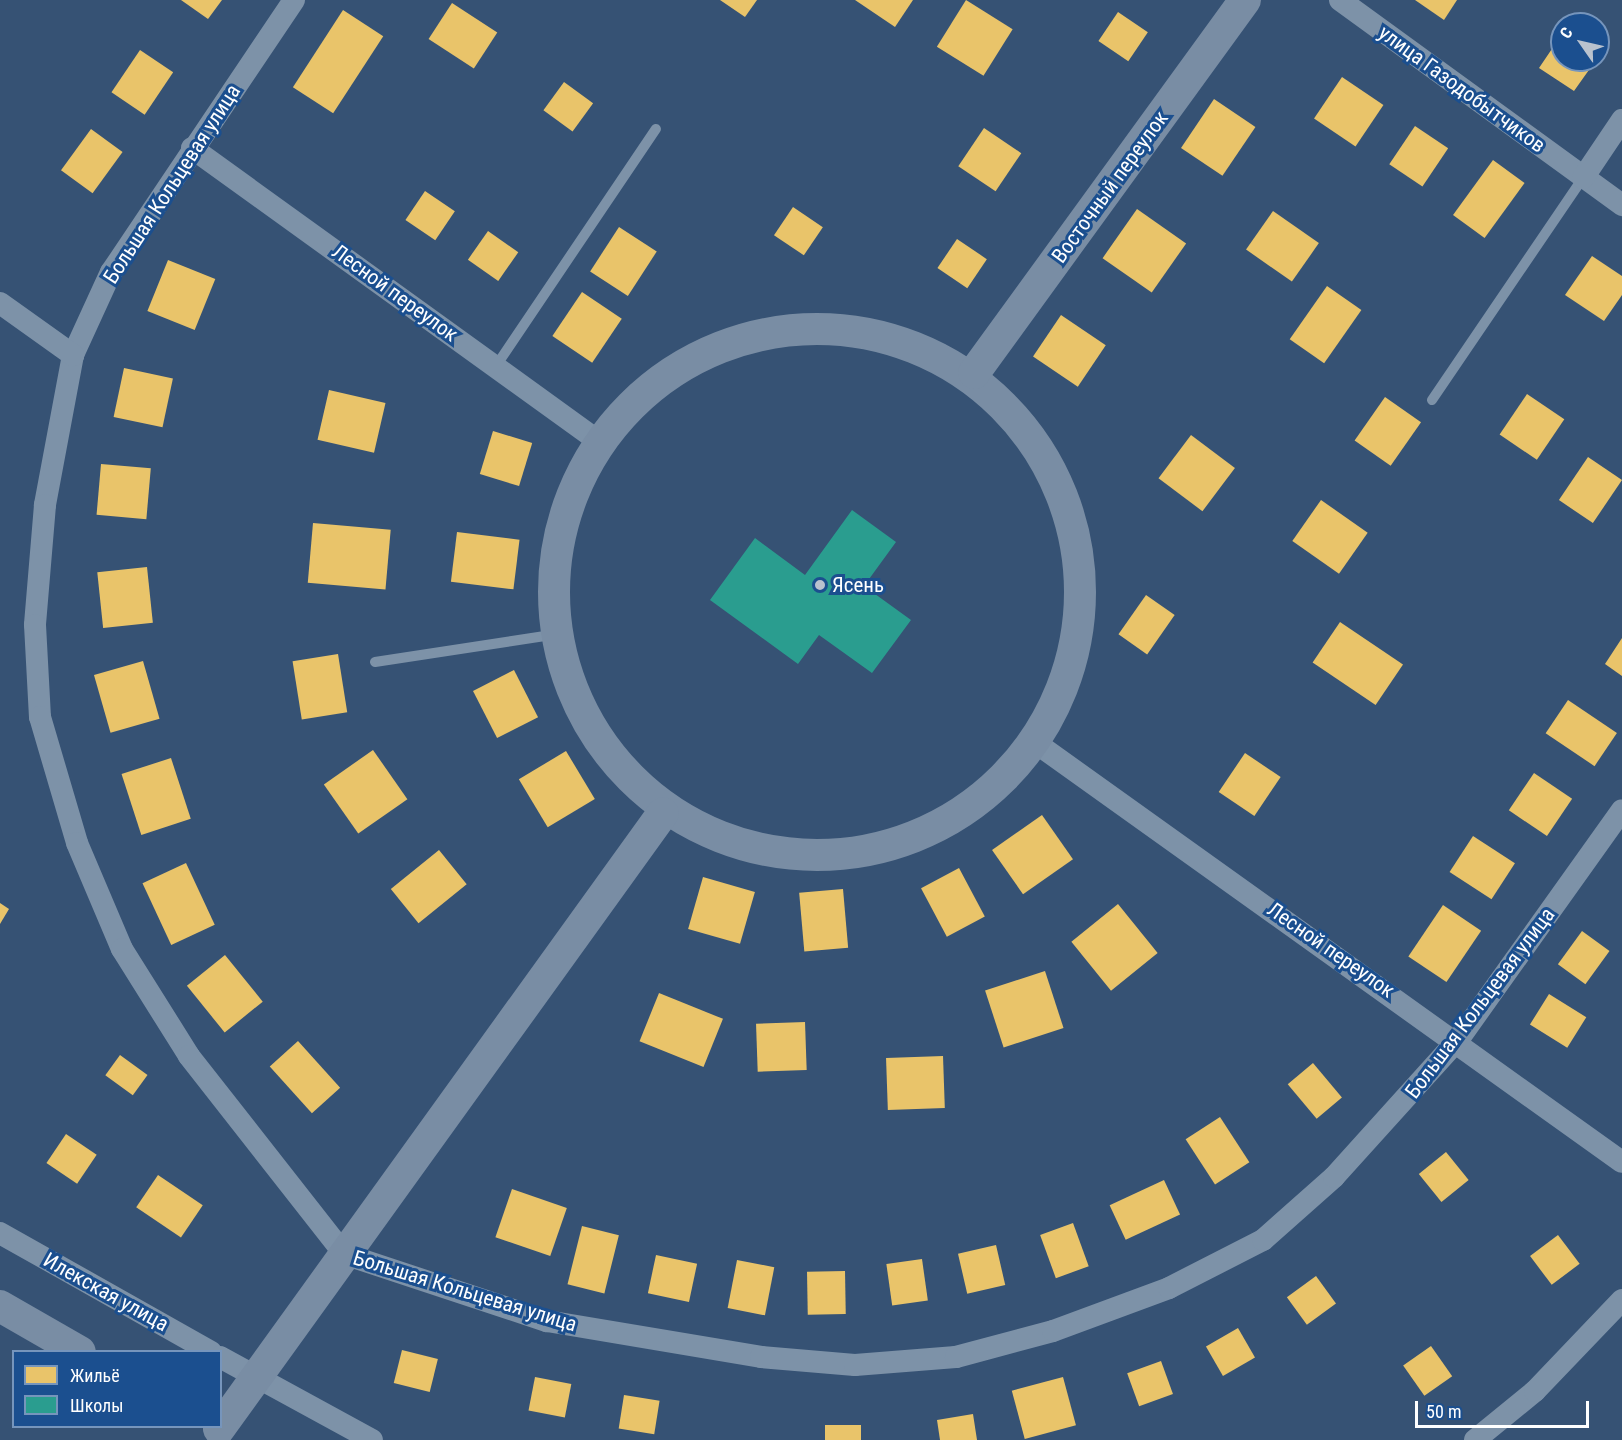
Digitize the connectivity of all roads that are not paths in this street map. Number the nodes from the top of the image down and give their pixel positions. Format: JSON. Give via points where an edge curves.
{"nodes":[{"id":1,"x":294,"y":0,"type":"edge"},
{"id":2,"x":1245,"y":0,"type":"edge"},
{"id":3,"x":1340,"y":0,"type":"edge"},
{"id":4,"x":1622,"y":120,"type":"edge"},
{"id":5,"x":656,"y":129,"type":"dead end"},
{"id":6,"x":192,"y":148,"type":"junction"},
{"id":7,"x":1583,"y":177,"type":"junction"},
{"id":8,"x":1622,"y":205,"type":"edge"},
{"id":9,"x":0,"y":303,"type":"edge"},
{"id":10,"x":73,"y":355,"type":"junction"},
{"id":11,"x":496,"y":366,"type":"junction"},
{"id":12,"x":974,"y":373,"type":"junction"},
{"id":13,"x":1432,"y":400,"type":"dead end"},
{"id":14,"x":596,"y":440,"type":"junction"},
{"id":15,"x":558,"y":634,"type":"junction"},
{"id":16,"x":375,"y":663,"type":"dead end"},
{"id":17,"x":1036,"y":743,"type":"junction"},
{"id":18,"x":1622,"y":810,"type":"edge"},
{"id":19,"x":663,"y":813,"type":"junction"},
{"id":20,"x":1458,"y":1040,"type":"junction"},
{"id":21,"x":1622,"y":1162,"type":"edge"},
{"id":22,"x":0,"y":1233,"type":"edge"},
{"id":23,"x":344,"y":1254,"type":"junction"},
{"id":24,"x":1622,"y":1300,"type":"edge"},
{"id":25,"x":0,"y":1306,"type":"edge"},
{"id":26,"x":77,"y":1350,"type":"edge"},
{"id":27,"x":208,"y":1350,"type":"edge"},
{"id":28,"x":222,"y":1358,"type":"edge"},
{"id":29,"x":258,"y":1377,"type":"junction"},
{"id":30,"x":223,"y":1432,"type":"edge"},
{"id":31,"x":372,"y":1440,"type":"edge"},
{"id":32,"x":1475,"y":1440,"type":"edge"}],
"edges":[{"from":1,"to":6,"type":"street","name":"Большая Кольцевая улица"},
{"from":2,"to":12,"type":"street","name":"Восточный переулок"},
{"from":3,"to":7,"type":"street","name":"улица Газодобытчиков"},
{"from":4,"to":7,"type":"street"},
{"from":5,"to":11,"type":"lane"},
{"from":6,"to":10,"type":"street","name":"Большая Кольцевая улица","via":[[111,272]]},
{"from":6,"to":11,"type":"street","name":"Лесной переулок"},
{"from":7,"to":8,"type":"street","name":"улица Газодобытчиков"},
{"from":7,"to":13,"type":"lane"},
{"from":9,"to":10,"type":"street"},
{"from":10,"to":23,"type":"street","name":"Большая Кольцевая улица","via":[[45,505],[35,625],[40,717],[76,843],[122,950],[189,1056]]},
{"from":11,"to":14,"type":"street","name":"Лесной переулок"},
{"from":12,"to":14,"type":"street","via":[[873,335],[786,331],[740,340],[683,362]]},
{"from":12,"to":17,"type":"street","via":[[1024,426],[1052,473],[1079,550],[1082,620],[1057,702]]},
{"from":14,"to":15,"type":"street","via":[[570,496],[555,562]]},
{"from":15,"to":16,"type":"lane"},
{"from":15,"to":19,"type":"street","via":[[563,662],[593,732]]},
{"from":17,"to":19,"type":"street","via":[[975,804],[908,840],[832,856],[747,847]]},
{"from":17,"to":20,"type":"street","name":"Лесной переулок"},
{"from":18,"to":20,"type":"street","name":"Большая Кольцевая улица"},
{"from":19,"to":23,"type":"street"},
{"from":20,"to":21,"type":"street","name":"Лесной переулок"},
{"from":20,"to":23,"type":"street","name":"Большая Кольцевая улица","via":[[1334,1177],[1263,1240],[1169,1288],[1053,1331],[956,1357],[855,1365],[652,1341],[547,1320]]},
{"from":22,"to":27,"type":"street","name":"Илекская улица"},
{"from":23,"to":29,"type":"street"},
{"from":24,"to":32,"type":"street","via":[[1535,1391]]},
{"from":25,"to":26,"type":"street"},
{"from":28,"to":29,"type":"street"},
{"from":29,"to":30,"type":"street"},
{"from":29,"to":31,"type":"street"}]}
